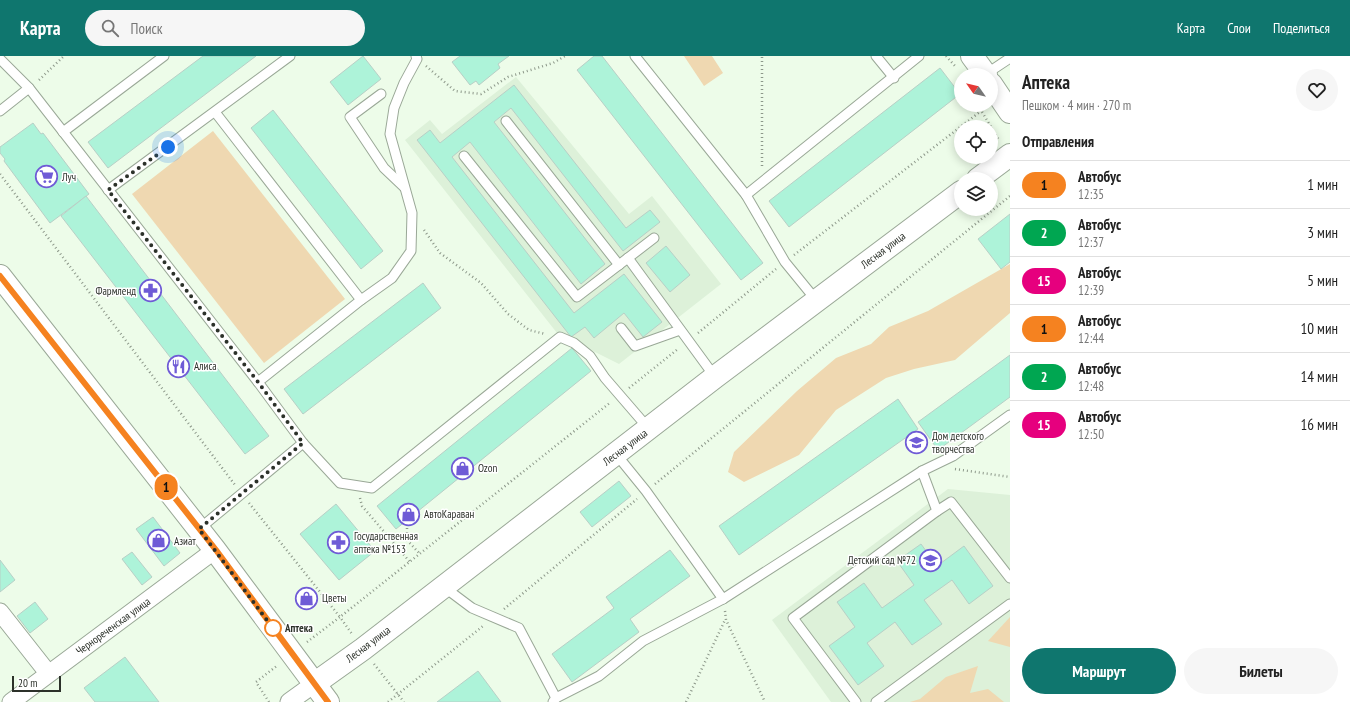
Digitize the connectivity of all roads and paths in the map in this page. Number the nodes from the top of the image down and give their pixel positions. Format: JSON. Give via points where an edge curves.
{"nodes":[{"id":1,"x":64,"y":56,"type":"edge"},
{"id":2,"x":164,"y":56,"type":"edge"},
{"id":3,"x":290,"y":56,"type":"edge"},
{"id":4,"x":565,"y":56,"type":"edge"},
{"id":5,"x":635,"y":56,"type":"edge"},
{"id":6,"x":762,"y":56,"type":"edge"},
{"id":7,"x":876,"y":56,"type":"edge"},
{"id":8,"x":919,"y":56,"type":"edge"},
{"id":9,"x":972,"y":56,"type":"edge"},
{"id":10,"x":420,"y":57,"type":"edge"},
{"id":11,"x":1010,"y":58,"type":"edge"},
{"id":12,"x":0,"y":59,"type":"edge"},
{"id":13,"x":981,"y":68,"type":"edge"},
{"id":14,"x":998,"y":69,"type":"edge"},
{"id":15,"x":894,"y":78,"type":"junction"},
{"id":16,"x":29,"y":88,"type":"junction"},
{"id":17,"x":998,"y":93,"type":"edge"},
{"id":18,"x":381,"y":94,"type":"dead end"},
{"id":19,"x":0,"y":111,"type":"edge"},
{"id":20,"x":215,"y":112,"type":"junction"},
{"id":21,"x":980,"y":112,"type":"edge"},
{"id":22,"x":1010,"y":112,"type":"edge"},
{"id":23,"x":506,"y":121,"type":"dead end"},
{"id":24,"x":63,"y":132,"type":"junction"},
{"id":25,"x":1010,"y":155,"type":"edge"},
{"id":26,"x":464,"y":156,"type":"dead end"},
{"id":27,"x":987,"y":172,"type":"edge"},
{"id":28,"x":0,"y":174,"type":"edge"},
{"id":29,"x":762,"y":183,"type":"junction"},
{"id":30,"x":405,"y":188,"type":"junction"},
{"id":31,"x":108,"y":190,"type":"junction"},
{"id":32,"x":746,"y":195,"type":"junction"},
{"id":33,"x":1010,"y":196,"type":"edge"},
{"id":34,"x":954,"y":197,"type":"edge"},
{"id":35,"x":412,"y":213,"type":"junction"},
{"id":36,"x":654,"y":238,"type":"dead end"},
{"id":37,"x":628,"y":258,"type":"junction"},
{"id":38,"x":785,"y":262,"type":"junction"},
{"id":39,"x":619,"y":265,"type":"junction"},
{"id":40,"x":0,"y":276,"type":"edge"},
{"id":41,"x":361,"y":300,"type":"junction"},
{"id":42,"x":816,"y":300,"type":"junction"},
{"id":43,"x":621,"y":328,"type":"dead end"},
{"id":44,"x":680,"y":330,"type":"junction"},
{"id":45,"x":560,"y":337,"type":"junction"},
{"id":46,"x":688,"y":341,"type":"junction"},
{"id":47,"x":715,"y":377,"type":"junction"},
{"id":48,"x":258,"y":382,"type":"junction"},
{"id":49,"x":621,"y":395,"type":"junction"},
{"id":50,"x":1010,"y":415,"type":"edge"},
{"id":51,"x":649,"y":429,"type":"junction"},
{"id":52,"x":303,"y":443,"type":"junction"},
{"id":53,"x":616,"y":454,"type":"junction"},
{"id":54,"x":940,"y":462,"type":"junction"},
{"id":55,"x":922,"y":471,"type":"junction"},
{"id":56,"x":1010,"y":477,"type":"edge"},
{"id":57,"x":355,"y":485,"type":"junction"},
{"id":58,"x":646,"y":492,"type":"junction"},
{"id":59,"x":241,"y":493,"type":"junction"},
{"id":60,"x":937,"y":511,"type":"junction"},
{"id":61,"x":407,"y":520,"type":"dead end"},
{"id":62,"x":199,"y":529,"type":"junction"},
{"id":63,"x":216,"y":550,"type":"junction"},
{"id":64,"x":420,"y":554,"type":"junction"},
{"id":65,"x":410,"y":562,"type":"junction"},
{"id":66,"x":1010,"y":578,"type":"edge"},
{"id":67,"x":444,"y":587,"type":"junction"},
{"id":68,"x":723,"y":599,"type":"junction"},
{"id":69,"x":1010,"y":604,"type":"edge"},
{"id":70,"x":0,"y":612,"type":"edge"},
{"id":71,"x":494,"y":617,"type":"junction"},
{"id":72,"x":726,"y":620,"type":"junction"},
{"id":73,"x":48,"y":672,"type":"junction"},
{"id":74,"x":256,"y":682,"type":"dead end"},
{"id":75,"x":314,"y":684,"type":"junction"},
{"id":76,"x":554,"y":700,"type":"edge"},
{"id":77,"x":10,"y":702,"type":"edge"},
{"id":78,"x":269,"y":702,"type":"edge"},
{"id":79,"x":289,"y":702,"type":"edge"},
{"id":80,"x":328,"y":702,"type":"edge"},
{"id":81,"x":388,"y":702,"type":"edge"},
{"id":82,"x":686,"y":702,"type":"edge"},
{"id":83,"x":765,"y":702,"type":"edge"},
{"id":84,"x":856,"y":702,"type":"edge"},
{"id":85,"x":876,"y":702,"type":"edge"}],
"edges":[{"from":1,"to":16,"type":"path"},
{"from":2,"to":24,"type":"lane"},
{"from":3,"to":20,"type":"lane"},
{"from":4,"to":10,"type":"path","via":[[553,63],[508,78],[481,94],[455,91]]},
{"from":5,"to":32,"type":"lane"},
{"from":6,"to":29,"type":"path"},
{"from":7,"to":15,"type":"lane"},
{"from":8,"to":15,"type":"lane"},
{"from":9,"to":13,"type":"street"},
{"from":10,"to":30,"type":"lane","via":[[404,83],[394,108],[390,134]]},
{"from":11,"to":14,"type":"lane"},
{"from":12,"to":16,"type":"lane"},
{"from":15,"to":29,"type":"lane"},
{"from":16,"to":19,"type":"lane"},
{"from":16,"to":24,"type":"lane"},
{"from":17,"to":22,"type":"street"},
{"from":18,"to":30,"type":"lane","via":[[350,117],[384,168]]},
{"from":20,"to":31,"type":"lane"},
{"from":20,"to":41,"type":"lane"},
{"from":21,"to":38,"type":"path"},
{"from":23,"to":39,"type":"lane"},
{"from":24,"to":31,"type":"lane"},
{"from":25,"to":27,"type":"street"},
{"from":26,"to":39,"type":"lane","via":[[577,297]]},
{"from":28,"to":59,"type":"path"},
{"from":29,"to":32,"type":"lane"},
{"from":30,"to":35,"type":"lane"},
{"from":31,"to":48,"type":"lane"},
{"from":32,"to":38,"type":"lane"},
{"from":33,"to":58,"type":"path"},
{"from":34,"to":42,"type":"street","name":"Лесная улица"},
{"from":35,"to":41,"type":"lane","via":[[410,251],[392,278]]},
{"from":35,"to":45,"type":"path","via":[[440,253],[481,283],[508,314],[528,330]]},
{"from":36,"to":37,"type":"lane"},
{"from":37,"to":39,"type":"lane"},
{"from":37,"to":44,"type":"lane"},
{"from":38,"to":42,"type":"lane"},
{"from":38,"to":46,"type":"path"},
{"from":40,"to":62,"type":"street"},
{"from":41,"to":48,"type":"lane"},
{"from":42,"to":47,"type":"street","name":"Лесная улица"},
{"from":43,"to":44,"type":"lane","via":[[635,346]]},
{"from":44,"to":46,"type":"lane"},
{"from":45,"to":49,"type":"lane","via":[[574,343],[590,356]]},
{"from":45,"to":57,"type":"lane","via":[[372,488]]},
{"from":46,"to":47,"type":"lane"},
{"from":46,"to":49,"type":"path"},
{"from":47,"to":51,"type":"street","name":"Лесная улица"},
{"from":48,"to":52,"type":"lane"},
{"from":49,"to":51,"type":"lane"},
{"from":49,"to":64,"type":"path"},
{"from":50,"to":54,"type":"lane"},
{"from":51,"to":53,"type":"street","name":"Лесная улица"},
{"from":52,"to":57,"type":"lane","via":[[340,483]]},
{"from":52,"to":59,"type":"lane"},
{"from":53,"to":58,"type":"lane"},
{"from":53,"to":67,"type":"street","name":"Лесная улица"},
{"from":54,"to":55,"type":"lane"},
{"from":54,"to":56,"type":"path","via":[[955,469]]},
{"from":55,"to":60,"type":"lane"},
{"from":55,"to":68,"type":"lane"},
{"from":57,"to":65,"type":"path","via":[[362,506]]},
{"from":58,"to":68,"type":"lane"},
{"from":58,"to":71,"type":"path"},
{"from":59,"to":62,"type":"lane"},
{"from":59,"to":65,"type":"path","via":[[340,617]]},
{"from":60,"to":66,"type":"lane","via":[[951,502]]},
{"from":60,"to":84,"type":"lane","via":[[793,618]]},
{"from":61,"to":64,"type":"path","via":[[407,540]]},
{"from":62,"to":63,"type":"street"},
{"from":63,"to":73,"type":"street","name":"Чернореченская улица"},
{"from":63,"to":75,"type":"street"},
{"from":64,"to":65,"type":"path"},
{"from":67,"to":71,"type":"lane","via":[[472,608]]},
{"from":67,"to":75,"type":"street","name":"Лесная улица"},
{"from":68,"to":72,"type":"path"},
{"from":68,"to":76,"type":"lane","via":[[643,641],[599,676]]},
{"from":69,"to":85,"type":"lane"},
{"from":70,"to":73,"type":"street"},
{"from":71,"to":76,"type":"lane","via":[[519,628]]},
{"from":71,"to":81,"type":"path"},
{"from":72,"to":82,"type":"path"},
{"from":72,"to":83,"type":"path"},
{"from":73,"to":77,"type":"street","name":"Чернореченская улица"},
{"from":74,"to":78,"type":"path"},
{"from":75,"to":79,"type":"street","name":"Лесная улица"},
{"from":75,"to":80,"type":"street"}]}
